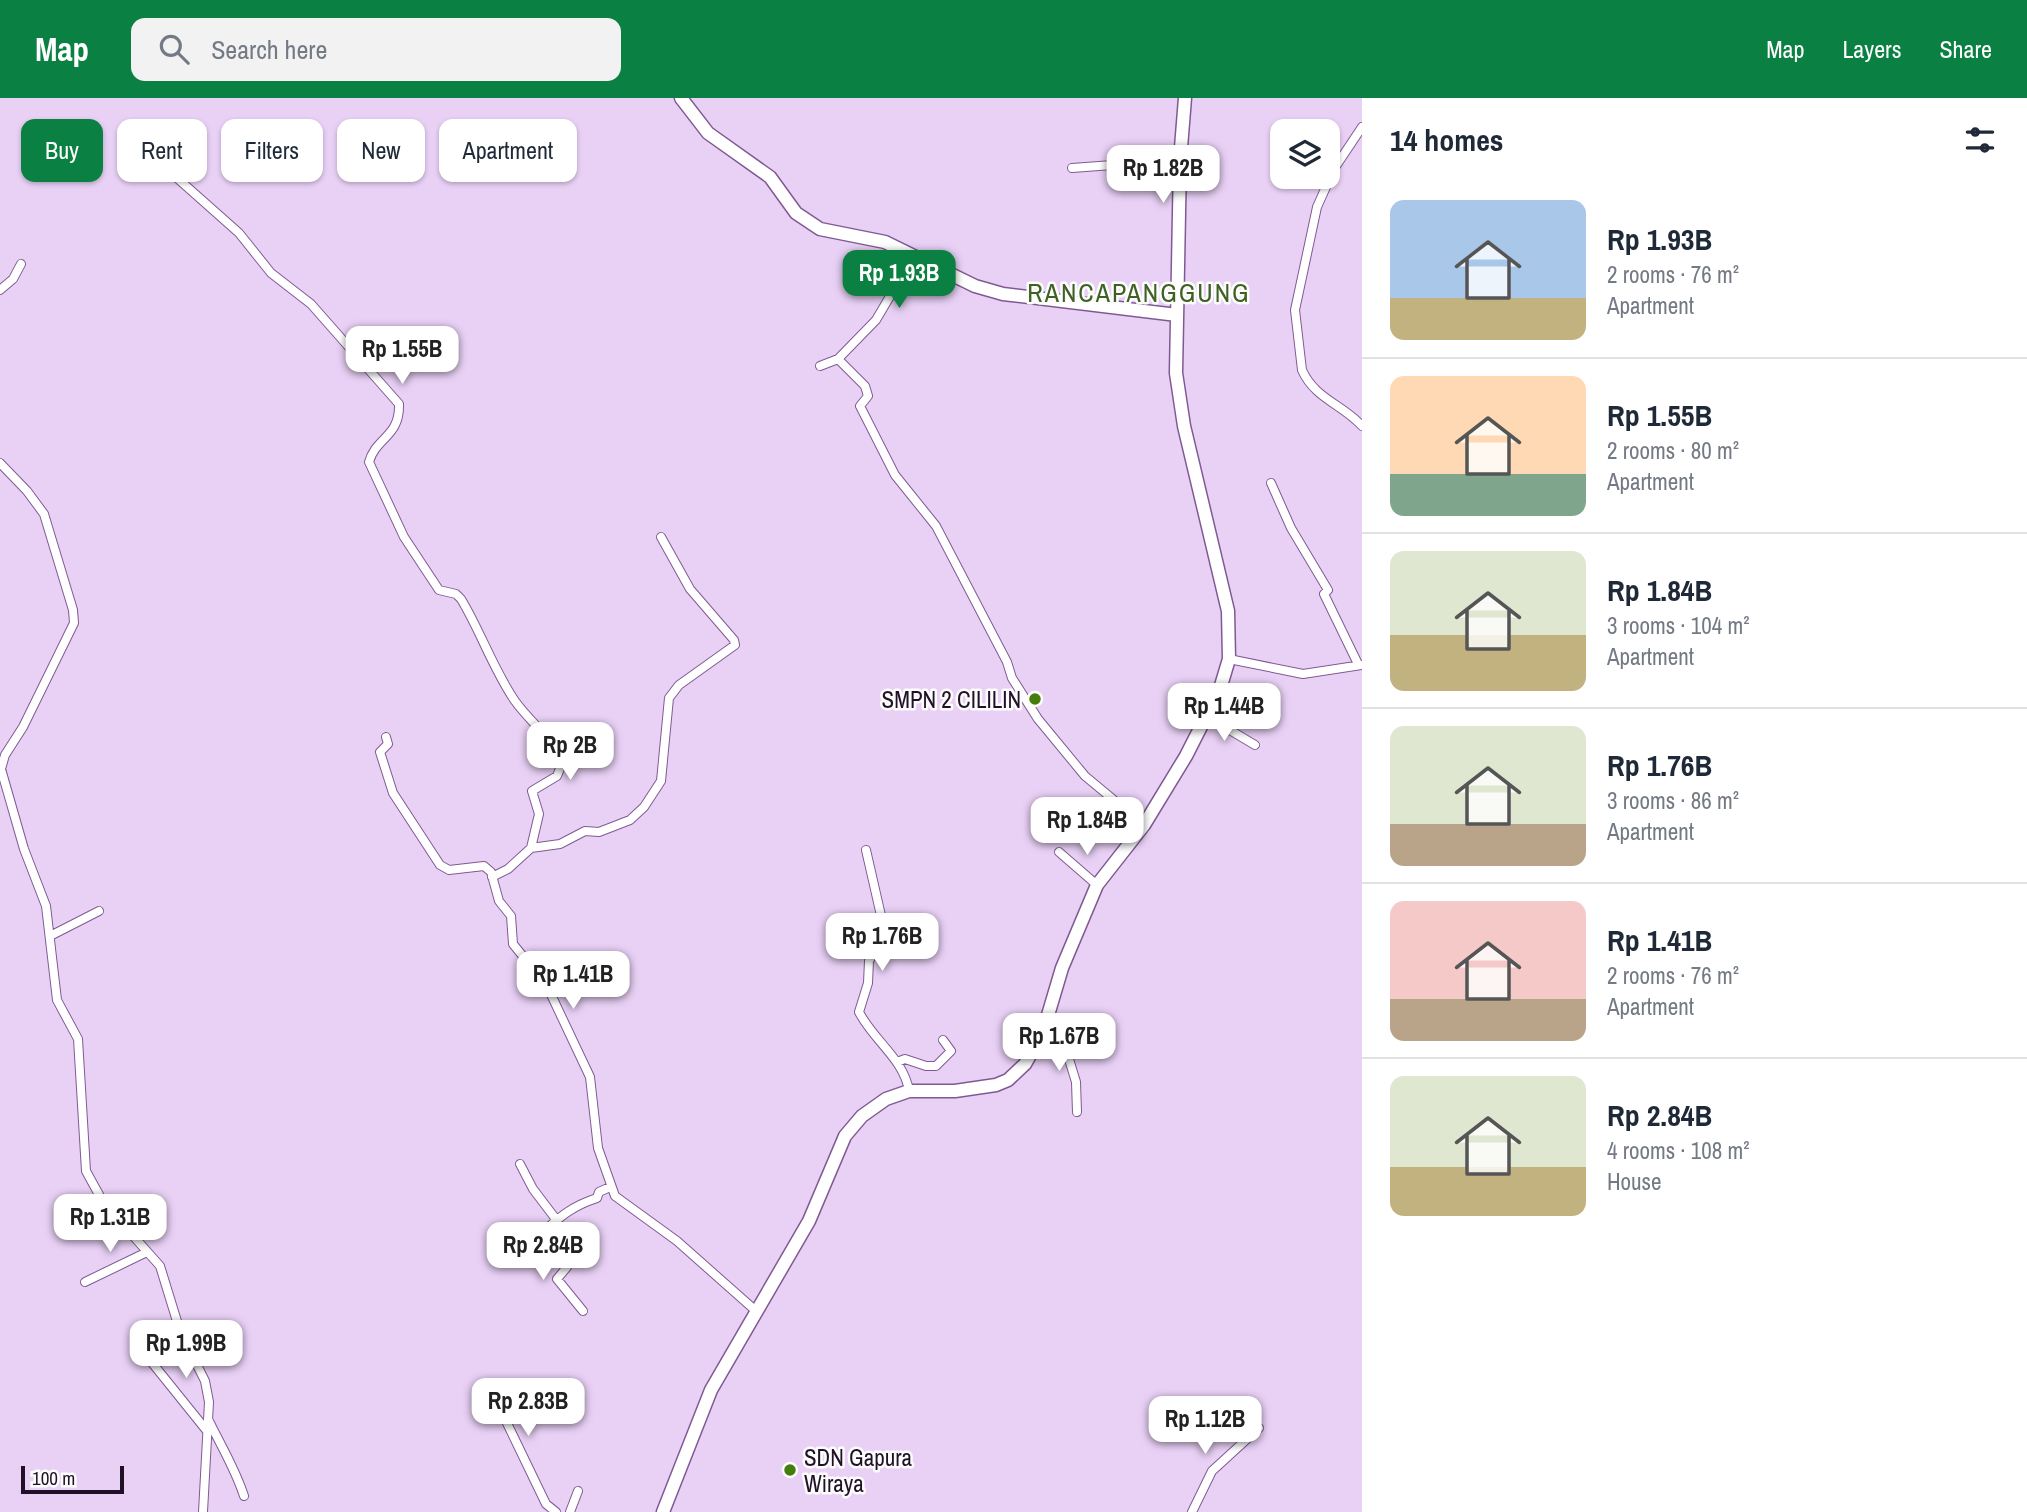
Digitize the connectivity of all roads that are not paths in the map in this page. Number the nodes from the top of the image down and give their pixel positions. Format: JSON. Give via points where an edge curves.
{"nodes":[{"id":1,"x":681,"y":98,"type":"edge"},
{"id":2,"x":1185,"y":98,"type":"edge"},
{"id":3,"x":1362,"y":127,"type":"edge"},
{"id":4,"x":1180,"y":160,"type":"junction"},
{"id":5,"x":1072,"y":168,"type":"dead end"},
{"id":6,"x":182,"y":182,"type":"edge"},
{"id":7,"x":907,"y":254,"type":"junction"},
{"id":8,"x":20,"y":264,"type":"dead end"},
{"id":9,"x":0,"y":290,"type":"edge"},
{"id":10,"x":1177,"y":315,"type":"junction"},
{"id":11,"x":838,"y":359,"type":"junction"},
{"id":12,"x":820,"y":366,"type":"dead end"},
{"id":13,"x":1362,"y":426,"type":"edge"},
{"id":14,"x":0,"y":463,"type":"edge"},
{"id":15,"x":1271,"y":483,"type":"dead end"},
{"id":16,"x":661,"y":537,"type":"dead end"},
{"id":17,"x":1229,"y":659,"type":"junction"},
{"id":18,"x":1360,"y":664,"type":"edge"},
{"id":19,"x":1208,"y":717,"type":"junction"},
{"id":20,"x":386,"y":737,"type":"dead end"},
{"id":21,"x":1255,"y":744,"type":"dead end"},
{"id":22,"x":1144,"y":825,"type":"junction"},
{"id":23,"x":531,"y":848,"type":"junction"},
{"id":24,"x":866,"y":850,"type":"dead end"},
{"id":25,"x":1059,"y":852,"type":"dead end"},
{"id":26,"x":492,"y":877,"type":"junction"},
{"id":27,"x":1097,"y":884,"type":"junction"},
{"id":28,"x":99,"y":911,"type":"dead end"},
{"id":29,"x":52,"y":935,"type":"junction"},
{"id":30,"x":1043,"y":1032,"type":"junction"},
{"id":31,"x":943,"y":1040,"type":"dead end"},
{"id":32,"x":897,"y":1062,"type":"junction"},
{"id":33,"x":909,"y":1091,"type":"junction"},
{"id":34,"x":1077,"y":1112,"type":"dead end"},
{"id":35,"x":520,"y":1164,"type":"dead end"},
{"id":36,"x":610,"y":1187,"type":"junction"},
{"id":37,"x":555,"y":1218,"type":"junction"},
{"id":38,"x":541,"y":1233,"type":"junction"},
{"id":39,"x":147,"y":1252,"type":"junction"},
{"id":40,"x":512,"y":1254,"type":"dead end"},
{"id":41,"x":85,"y":1282,"type":"dead end"},
{"id":42,"x":583,"y":1311,"type":"dead end"},
{"id":43,"x":755,"y":1311,"type":"junction"},
{"id":44,"x":141,"y":1349,"type":"dead end"},
{"id":45,"x":519,"y":1386,"type":"dead end"},
{"id":46,"x":208,"y":1419,"type":"junction"},
{"id":47,"x":1259,"y":1429,"type":"dead end"},
{"id":48,"x":207,"y":1431,"type":"junction"},
{"id":49,"x":578,"y":1492,"type":"dead end"},
{"id":50,"x":244,"y":1496,"type":"dead end"},
{"id":51,"x":203,"y":1512,"type":"edge"},
{"id":52,"x":556,"y":1512,"type":"edge"},
{"id":53,"x":570,"y":1512,"type":"edge"},
{"id":54,"x":663,"y":1512,"type":"edge"},
{"id":55,"x":1192,"y":1512,"type":"edge"}],
"edges":[{"from":1,"to":7,"type":"main road","via":[[708,132],[770,177],[810,225],[871,237]]},
{"from":2,"to":4,"type":"main road"},
{"from":3,"to":13,"type":"street","via":[[1334,169],[1317,207],[1295,310],[1306,379],[1326,401]]},
{"from":4,"to":5,"type":"street"},
{"from":4,"to":10,"type":"main road"},
{"from":6,"to":23,"type":"street","via":[[239,233],[271,273],[311,304],[399,404],[395,430],[371,453],[373,472],[404,537],[439,590],[461,599],[515,700],[563,761],[556,776],[532,790],[539,814]]},
{"from":7,"to":10,"type":"main road","via":[[1003,294]]},
{"from":7,"to":11,"type":"street","via":[[896,286],[876,320]]},
{"from":8,"to":9,"type":"street","via":[[13,279]]},
{"from":10,"to":17,"type":"main road","via":[[1177,382],[1228,611]]},
{"from":11,"to":12,"type":"street"},
{"from":11,"to":22,"type":"street","via":[[866,388],[868,396],[860,406],[883,453],[936,526],[1028,704],[1085,776]]},
{"from":14,"to":29,"type":"street","via":[[44,514],[73,610],[72,630],[1,769]]},
{"from":15,"to":18,"type":"street","via":[[1290,528],[1328,590],[1324,594]]},
{"from":16,"to":23,"type":"street","via":[[690,589],[734,645],[669,698],[661,781],[644,807],[629,820],[599,832],[585,831],[560,844]]},
{"from":17,"to":18,"type":"street","via":[[1303,674]]},
{"from":17,"to":19,"type":"main road"},
{"from":19,"to":21,"type":"street"},
{"from":19,"to":22,"type":"main road"},
{"from":20,"to":26,"type":"street","via":[[388,744],[380,752],[390,786],[440,865],[449,870],[486,866]]},
{"from":22,"to":27,"type":"main road"},
{"from":23,"to":26,"type":"street"},
{"from":24,"to":32,"type":"street","via":[[885,933],[869,961],[859,1012]]},
{"from":25,"to":27,"type":"street"},
{"from":26,"to":36,"type":"street","via":[[499,901],[511,916],[513,944],[547,986],[590,1077],[598,1148]]},
{"from":27,"to":30,"type":"main road","via":[[1062,968]]},
{"from":28,"to":29,"type":"street"},
{"from":29,"to":39,"type":"street","via":[[57,1000],[78,1039],[86,1171],[103,1202]]},
{"from":30,"to":33,"type":"main road","via":[[1034,1054],[1008,1080],[955,1091]]},
{"from":30,"to":34,"type":"street","via":[[1064,1043],[1076,1082]]},
{"from":31,"to":32,"type":"street","via":[[951,1051],[936,1066],[905,1059]]},
{"from":32,"to":33,"type":"street","via":[[907,1077]]},
{"from":33,"to":43,"type":"main road","via":[[874,1106],[845,1136],[809,1221]]},
{"from":35,"to":37,"type":"street"},
{"from":36,"to":37,"type":"street"},
{"from":36,"to":43,"type":"street","via":[[619,1201],[677,1241]]},
{"from":37,"to":38,"type":"street"},
{"from":38,"to":40,"type":"street"},
{"from":38,"to":42,"type":"street","via":[[567,1267],[557,1279]]},
{"from":39,"to":41,"type":"street"},
{"from":39,"to":46,"type":"street","via":[[162,1270],[180,1331],[202,1372]]},
{"from":43,"to":54,"type":"main road","via":[[711,1390]]},
{"from":44,"to":48,"type":"street"},
{"from":45,"to":52,"type":"street","via":[[523,1395],[506,1407],[505,1419],[546,1504]]},
{"from":46,"to":48,"type":"street"},
{"from":46,"to":50,"type":"street","via":[[236,1467]]},
{"from":47,"to":55,"type":"street","via":[[1212,1471]]},
{"from":48,"to":51,"type":"street"},
{"from":49,"to":53,"type":"street"}]}
